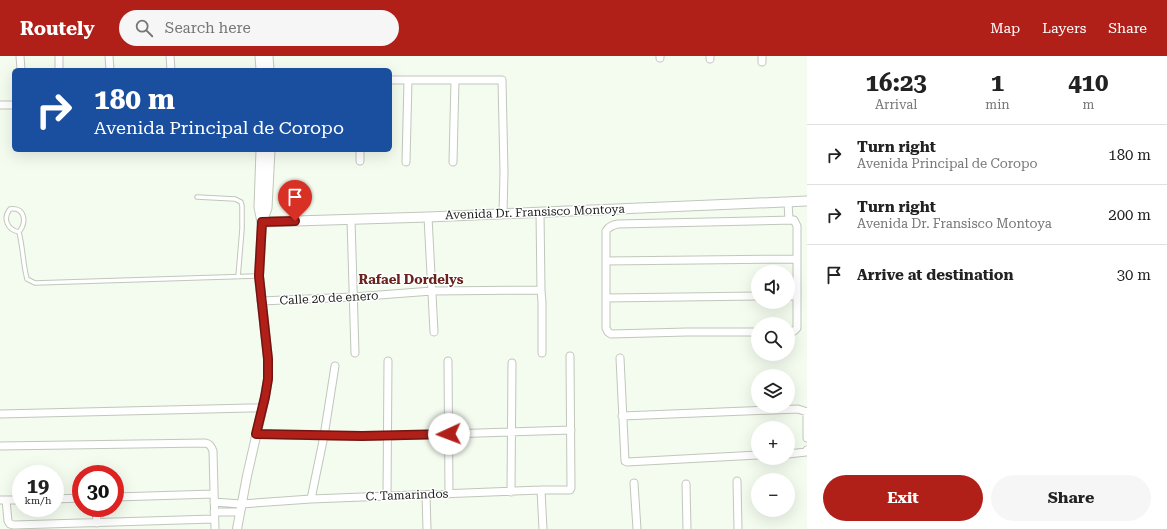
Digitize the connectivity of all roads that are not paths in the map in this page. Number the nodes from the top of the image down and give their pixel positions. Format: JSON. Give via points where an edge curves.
{"nodes":[{"id":1,"x":20,"y":56,"type":"edge"},
{"id":2,"x":59,"y":56,"type":"edge"},
{"id":3,"x":109,"y":56,"type":"edge"},
{"id":4,"x":170,"y":56,"type":"edge"},
{"id":5,"x":260,"y":56,"type":"edge"},
{"id":6,"x":268,"y":56,"type":"edge"},
{"id":7,"x":21,"y":68,"type":"edge"},
{"id":8,"x":59,"y":68,"type":"edge"},
{"id":9,"x":110,"y":68,"type":"edge"},
{"id":10,"x":171,"y":68,"type":"edge"},
{"id":11,"x":261,"y":68,"type":"edge"},
{"id":12,"x":269,"y":68,"type":"edge"},
{"id":13,"x":392,"y":80,"type":"edge"},
{"id":14,"x":408,"y":80,"type":"junction"},
{"id":15,"x":455,"y":80,"type":"junction"},
{"id":16,"x":0,"y":105,"type":"edge"},
{"id":17,"x":12,"y":105,"type":"edge"},
{"id":18,"x":261,"y":152,"type":"edge"},
{"id":19,"x":270,"y":152,"type":"edge"},
{"id":20,"x":360,"y":152,"type":"edge"},
{"id":21,"x":360,"y":161,"type":"dead end"},
{"id":22,"x":406,"y":162,"type":"dead end"},
{"id":23,"x":453,"y":162,"type":"dead end"},
{"id":24,"x":197,"y":197,"type":"dead end"},
{"id":25,"x":807,"y":201,"type":"edge"},
{"id":26,"x":788,"y":202,"type":"junction"},
{"id":27,"x":540,"y":212,"type":"junction"},
{"id":28,"x":503,"y":213,"type":"junction"},
{"id":29,"x":428,"y":217,"type":"junction"},
{"id":30,"x":351,"y":220,"type":"junction"},
{"id":31,"x":789,"y":220,"type":"junction"},
{"id":32,"x":262,"y":222,"type":"junction"},
{"id":33,"x":19,"y":232,"type":"junction"},
{"id":34,"x":797,"y":259,"type":"junction"},
{"id":35,"x":606,"y":261,"type":"junction"},
{"id":36,"x":259,"y":276,"type":"junction"},
{"id":37,"x":238,"y":277,"type":"junction"},
{"id":38,"x":541,"y":290,"type":"junction"},
{"id":39,"x":432,"y":291,"type":"junction"},
{"id":40,"x":751,"y":296,"type":"edge"},
{"id":41,"x":797,"y":296,"type":"joint"},
{"id":42,"x":353,"y":297,"type":"junction"},
{"id":43,"x":606,"y":298,"type":"junction"},
{"id":44,"x":261,"y":301,"type":"junction"},
{"id":45,"x":795,"y":330,"type":"edge"},
{"id":46,"x":434,"y":332,"type":"dead end"},
{"id":47,"x":751,"y":332,"type":"edge"},
{"id":48,"x":356,"y":353,"type":"dead end"},
{"id":49,"x":542,"y":353,"type":"dead end"},
{"id":50,"x":570,"y":356,"type":"dead end"},
{"id":51,"x":620,"y":358,"type":"dead end"},
{"id":52,"x":388,"y":361,"type":"dead end"},
{"id":53,"x":448,"y":362,"type":"dead end"},
{"id":54,"x":512,"y":363,"type":"dead end"},
{"id":55,"x":335,"y":366,"type":"dead end"},
{"id":56,"x":262,"y":408,"type":"junction"},
{"id":57,"x":807,"y":412,"type":"edge"},
{"id":58,"x":0,"y":414,"type":"edge"},
{"id":59,"x":622,"y":416,"type":"junction"},
{"id":60,"x":571,"y":430,"type":"junction"},
{"id":61,"x":511,"y":432,"type":"junction"},
{"id":62,"x":256,"y":434,"type":"junction"},
{"id":63,"x":449,"y":434,"type":"junction"},
{"id":64,"x":324,"y":436,"type":"junction"},
{"id":65,"x":388,"y":436,"type":"junction"},
{"id":66,"x":807,"y":438,"type":"edge"},
{"id":67,"x":0,"y":446,"type":"edge"},
{"id":68,"x":807,"y":450,"type":"edge"},
{"id":69,"x":795,"y":454,"type":"edge"},
{"id":70,"x":751,"y":455,"type":"edge"},
{"id":71,"x":737,"y":481,"type":"dead end"},
{"id":72,"x":634,"y":483,"type":"dead end"},
{"id":73,"x":686,"y":484,"type":"dead end"},
{"id":74,"x":541,"y":490,"type":"junction"},
{"id":75,"x":511,"y":492,"type":"junction"},
{"id":76,"x":214,"y":494,"type":"junction"},
{"id":77,"x":449,"y":494,"type":"junction"},
{"id":78,"x":426,"y":495,"type":"junction"},
{"id":79,"x":387,"y":496,"type":"junction"},
{"id":80,"x":124,"y":497,"type":"edge"},
{"id":81,"x":311,"y":499,"type":"junction"},
{"id":82,"x":3,"y":500,"type":"edge"},
{"id":83,"x":214,"y":502,"type":"junction"},
{"id":84,"x":240,"y":508,"type":"junction"},
{"id":85,"x":214,"y":515,"type":"junction"},
{"id":86,"x":97,"y":517,"type":"edge"},
{"id":87,"x":97,"y":523,"type":"junction"},
{"id":88,"x":30,"y":527,"type":"edge"},
{"id":89,"x":215,"y":529,"type":"edge"},
{"id":90,"x":237,"y":529,"type":"edge"},
{"id":91,"x":427,"y":529,"type":"edge"},
{"id":92,"x":542,"y":529,"type":"edge"},
{"id":93,"x":637,"y":529,"type":"edge"},
{"id":94,"x":687,"y":529,"type":"edge"},
{"id":95,"x":738,"y":529,"type":"edge"}],
"edges":[{"from":1,"to":7,"type":"street"},
{"from":2,"to":8,"type":"street"},
{"from":3,"to":9,"type":"street"},
{"from":4,"to":10,"type":"street"},
{"from":5,"to":11,"type":"main road"},
{"from":6,"to":12,"type":"main road"},
{"from":13,"to":14,"type":"street"},
{"from":14,"to":15,"type":"street"},
{"from":14,"to":22,"type":"street"},
{"from":15,"to":23,"type":"street"},
{"from":15,"to":28,"type":"street","via":[[502,80]]},
{"from":16,"to":17,"type":"street"},
{"from":18,"to":32,"type":"main road","via":[[259,207]]},
{"from":19,"to":32,"type":"main road","via":[[267,208]]},
{"from":20,"to":21,"type":"street"},
{"from":24,"to":37,"type":"lane","via":[[235,198],[241,202]]},
{"from":25,"to":26,"type":"main road","name":"Avenida Dr. Fransisco Montoya"},
{"from":26,"to":27,"type":"main road","name":"Avenida Dr. Fransisco Montoya"},
{"from":26,"to":31,"type":"street"},
{"from":27,"to":28,"type":"main road","name":"Avenida Dr. Fransisco Montoya"},
{"from":27,"to":38,"type":"street"},
{"from":28,"to":29,"type":"main road","name":"Avenida Dr. Fransisco Montoya"},
{"from":29,"to":30,"type":"main road","name":"Avenida Dr. Fransisco Montoya"},
{"from":29,"to":39,"type":"street"},
{"from":30,"to":32,"type":"main road","name":"Avenida Dr. Fransisco Montoya"},
{"from":30,"to":42,"type":"street"},
{"from":31,"to":34,"type":"street","via":[[797,223]]},
{"from":31,"to":35,"type":"street","via":[[614,224],[606,231]]},
{"from":32,"to":36,"type":"street"},
{"from":33,"to":33,"type":"lane","via":[[24,224],[23,217],[16,208],[10,209],[6,213],[6,221],[10,228]]},
{"from":33,"to":37,"type":"lane","via":[[24,270],[27,279],[35,283]]},
{"from":34,"to":35,"type":"street"},
{"from":34,"to":41,"type":"street"},
{"from":35,"to":43,"type":"street"},
{"from":36,"to":37,"type":"lane"},
{"from":36,"to":44,"type":"street"},
{"from":38,"to":39,"type":"street","name":"Calle 20 de enero"},
{"from":38,"to":49,"type":"street"},
{"from":39,"to":42,"type":"street","name":"Calle 20 de enero"},
{"from":39,"to":46,"type":"street"},
{"from":40,"to":43,"type":"street"},
{"from":41,"to":45,"type":"street"},
{"from":42,"to":44,"type":"street","name":"Calle 20 de enero"},
{"from":42,"to":48,"type":"street"},
{"from":43,"to":47,"type":"street","via":[[606,328],[611,334]]},
{"from":44,"to":56,"type":"street","via":[[268,359],[268,379]]},
{"from":50,"to":60,"type":"street"},
{"from":51,"to":59,"type":"street"},
{"from":52,"to":65,"type":"street"},
{"from":53,"to":63,"type":"street"},
{"from":54,"to":61,"type":"street"},
{"from":55,"to":64,"type":"street"},
{"from":56,"to":58,"type":"street"},
{"from":56,"to":62,"type":"street"},
{"from":57,"to":59,"type":"street","via":[[798,409]]},
{"from":57,"to":66,"type":"street"},
{"from":59,"to":70,"type":"street","via":[[624,459],[627,462]]},
{"from":60,"to":61,"type":"street"},
{"from":60,"to":74,"type":"street","name":"C. Tamarindos","via":[[572,488]]},
{"from":61,"to":63,"type":"street"},
{"from":61,"to":75,"type":"street"},
{"from":62,"to":64,"type":"street"},
{"from":62,"to":84,"type":"street"},
{"from":63,"to":65,"type":"street"},
{"from":63,"to":77,"type":"street"},
{"from":64,"to":65,"type":"street"},
{"from":64,"to":81,"type":"street"},
{"from":65,"to":79,"type":"street"},
{"from":67,"to":76,"type":"street","via":[[205,443],[211,446],[212,451]]},
{"from":68,"to":69,"type":"street"},
{"from":71,"to":95,"type":"street"},
{"from":72,"to":93,"type":"street"},
{"from":73,"to":94,"type":"street"},
{"from":74,"to":75,"type":"street","name":"C. Tamarindos"},
{"from":74,"to":92,"type":"street"},
{"from":75,"to":77,"type":"street","name":"C. Tamarindos"},
{"from":76,"to":80,"type":"street"},
{"from":76,"to":83,"type":"street"},
{"from":77,"to":78,"type":"street","name":"C. Tamarindos"},
{"from":78,"to":79,"type":"street","name":"C. Tamarindos"},
{"from":78,"to":91,"type":"street"},
{"from":79,"to":81,"type":"street","name":"C. Tamarindos"},
{"from":81,"to":84,"type":"street","name":"C. Tamarindos"},
{"from":82,"to":88,"type":"street","via":[[10,524]]},
{"from":83,"to":84,"type":"street"},
{"from":83,"to":85,"type":"street"},
{"from":84,"to":85,"type":"street"},
{"from":84,"to":90,"type":"street"},
{"from":85,"to":87,"type":"street"},
{"from":85,"to":89,"type":"street"},
{"from":86,"to":87,"type":"street"},
{"from":87,"to":88,"type":"street"}]}
